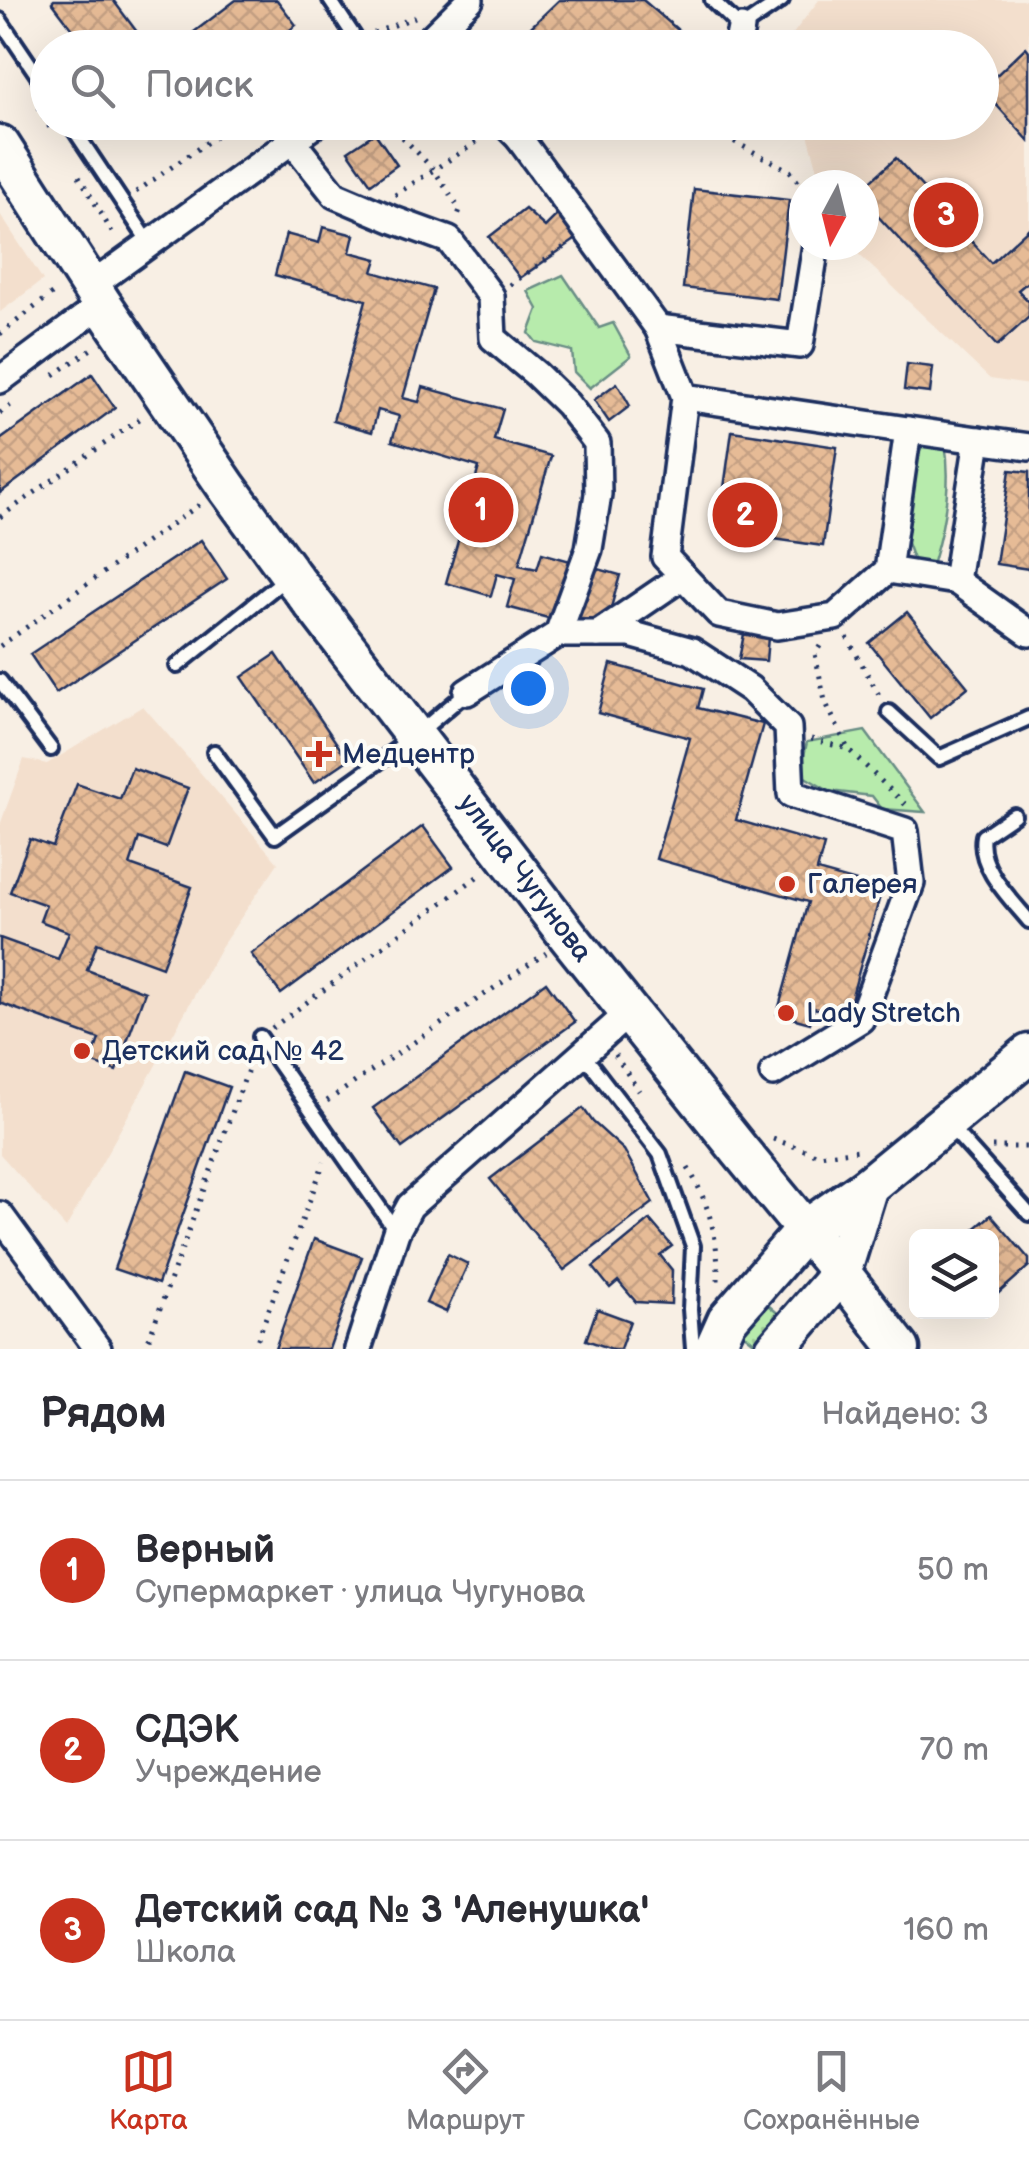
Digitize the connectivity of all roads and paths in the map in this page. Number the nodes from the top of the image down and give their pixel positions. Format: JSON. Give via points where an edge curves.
{"nodes":[{"id":1,"x":330,"y":0,"type":"edge"},
{"id":2,"x":470,"y":0,"type":"edge"},
{"id":3,"x":712,"y":0,"type":"edge"},
{"id":4,"x":782,"y":0,"type":"edge"},
{"id":5,"x":423,"y":14,"type":"dead end"},
{"id":6,"x":0,"y":20,"type":"edge"},
{"id":7,"x":350,"y":30,"type":"edge"},
{"id":8,"x":389,"y":30,"type":"edge"},
{"id":9,"x":441,"y":30,"type":"edge"},
{"id":10,"x":733,"y":30,"type":"edge"},
{"id":11,"x":748,"y":30,"type":"edge"},
{"id":12,"x":30,"y":64,"type":"edge"},
{"id":13,"x":81,"y":140,"type":"edge"},
{"id":14,"x":210,"y":140,"type":"edge"},
{"id":15,"x":405,"y":140,"type":"edge"},
{"id":16,"x":488,"y":140,"type":"edge"},
{"id":17,"x":519,"y":140,"type":"edge"},
{"id":18,"x":731,"y":140,"type":"edge"},
{"id":19,"x":292,"y":141,"type":"joint"},
{"id":20,"x":0,"y":145,"type":"edge"},
{"id":21,"x":434,"y":170,"type":"junction"},
{"id":22,"x":789,"y":170,"type":"edge"},
{"id":23,"x":122,"y":202,"type":"junction"},
{"id":24,"x":372,"y":211,"type":"junction"},
{"id":25,"x":587,"y":231,"type":"junction"},
{"id":26,"x":448,"y":239,"type":"junction"},
{"id":27,"x":150,"y":244,"type":"junction"},
{"id":28,"x":814,"y":260,"type":"edge"},
{"id":29,"x":83,"y":293,"type":"junction"},
{"id":30,"x":492,"y":298,"type":"junction"},
{"id":31,"x":658,"y":328,"type":"junction"},
{"id":32,"x":0,"y":334,"type":"edge"},
{"id":33,"x":0,"y":380,"type":"edge"},
{"id":34,"x":685,"y":397,"type":"junction"},
{"id":35,"x":168,"y":400,"type":"junction"},
{"id":36,"x":908,"y":430,"type":"junction"},
{"id":37,"x":978,"y":440,"type":"junction"},
{"id":38,"x":1029,"y":447,"type":"edge"},
{"id":39,"x":226,"y":486,"type":"junction"},
{"id":40,"x":0,"y":517,"type":"edge"},
{"id":41,"x":888,"y":570,"type":"junction"},
{"id":42,"x":291,"y":575,"type":"junction"},
{"id":43,"x":683,"y":576,"type":"junction"},
{"id":44,"x":956,"y":581,"type":"junction"},
{"id":45,"x":836,"y":617,"type":"junction"},
{"id":46,"x":1029,"y":633,"type":"edge"},
{"id":47,"x":558,"y":634,"type":"junction"},
{"id":48,"x":598,"y":634,"type":"junction"},
{"id":49,"x":0,"y":646,"type":"edge"},
{"id":50,"x":176,"y":666,"type":"dead end"},
{"id":51,"x":0,"y":680,"type":"edge"},
{"id":52,"x":468,"y":692,"type":"joint"},
{"id":53,"x":888,"y":712,"type":"joint"},
{"id":54,"x":1029,"y":718,"type":"edge"},
{"id":55,"x":415,"y":736,"type":"junction"},
{"id":56,"x":802,"y":737,"type":"dead end"},
{"id":57,"x":51,"y":749,"type":"dead end"},
{"id":58,"x":848,"y":749,"type":"junction"},
{"id":59,"x":214,"y":752,"type":"dead end"},
{"id":60,"x":1014,"y":815,"type":"dead end"},
{"id":61,"x":904,"y":832,"type":"junction"},
{"id":62,"x":1029,"y":921,"type":"edge"},
{"id":63,"x":569,"y":937,"type":"junction"},
{"id":64,"x":629,"y":1013,"type":"junction"},
{"id":65,"x":260,"y":1037,"type":"dead end"},
{"id":66,"x":583,"y":1054,"type":"junction"},
{"id":67,"x":1029,"y":1054,"type":"edge"},
{"id":68,"x":773,"y":1073,"type":"dead end"},
{"id":69,"x":312,"y":1111,"type":"junction"},
{"id":70,"x":957,"y":1134,"type":"junction"},
{"id":71,"x":332,"y":1140,"type":"junction"},
{"id":72,"x":1029,"y":1147,"type":"edge"},
{"id":73,"x":868,"y":1186,"type":"junction"},
{"id":74,"x":0,"y":1214,"type":"edge"},
{"id":75,"x":1029,"y":1214,"type":"edge"},
{"id":76,"x":805,"y":1230,"type":"junction"},
{"id":77,"x":396,"y":1232,"type":"junction"},
{"id":78,"x":841,"y":1273,"type":"junction"},
{"id":79,"x":98,"y":1349,"type":"edge"},
{"id":80,"x":254,"y":1349,"type":"edge"},
{"id":81,"x":358,"y":1349,"type":"edge"},
{"id":82,"x":693,"y":1349,"type":"edge"},
{"id":83,"x":714,"y":1349,"type":"edge"},
{"id":84,"x":775,"y":1349,"type":"edge"},
{"id":85,"x":900,"y":1349,"type":"edge"}],
"edges":[{"from":1,"to":7,"type":"lane"},
{"from":2,"to":9,"type":"street"},
{"from":3,"to":10,"type":"lane"},
{"from":4,"to":11,"type":"lane"},
{"from":5,"to":8,"type":"path"},
{"from":6,"to":12,"type":"lane"},
{"from":13,"to":23,"type":"lane"},
{"from":14,"to":23,"type":"path"},
{"from":15,"to":21,"type":"path"},
{"from":16,"to":21,"type":"path"},
{"from":17,"to":25,"type":"street"},
{"from":18,"to":22,"type":"path"},
{"from":19,"to":24,"type":"street","via":[[334,195]]},
{"from":19,"to":27,"type":"street"},
{"from":20,"to":29,"type":"main road","name":"улица Чугунова"},
{"from":21,"to":24,"type":"path"},
{"from":21,"to":26,"type":"path","via":[[460,210]]},
{"from":23,"to":27,"type":"lane"},
{"from":24,"to":26,"type":"street"},
{"from":25,"to":30,"type":"path"},
{"from":25,"to":31,"type":"street"},
{"from":26,"to":30,"type":"street"},
{"from":27,"to":29,"type":"street"},
{"from":28,"to":31,"type":"street","via":[[800,345]]},
{"from":29,"to":32,"type":"path"},
{"from":29,"to":33,"type":"street"},
{"from":29,"to":35,"type":"main road","name":"улица Чугунова"},
{"from":30,"to":47,"type":"street","via":[[493,338],[567,404],[597,444],[590,549]]},
{"from":31,"to":34,"type":"street"},
{"from":34,"to":36,"type":"street"},
{"from":34,"to":43,"type":"street","via":[[665,558]]},
{"from":35,"to":39,"type":"main road","name":"улица Чугунова"},
{"from":35,"to":40,"type":"path"},
{"from":36,"to":37,"type":"street"},
{"from":36,"to":41,"type":"street"},
{"from":37,"to":38,"type":"street"},
{"from":37,"to":44,"type":"street"},
{"from":39,"to":42,"type":"main road","name":"улица Чугунова"},
{"from":39,"to":49,"type":"path"},
{"from":41,"to":44,"type":"street"},
{"from":41,"to":45,"type":"street"},
{"from":42,"to":50,"type":"lane"},
{"from":42,"to":55,"type":"main road","name":"улица Чугунова"},
{"from":43,"to":45,"type":"street","via":[[719,614],[777,626]]},
{"from":43,"to":48,"type":"street"},
{"from":44,"to":46,"type":"street"},
{"from":45,"to":53,"type":"path"},
{"from":45,"to":58,"type":"path","via":[[815,654],[825,701]]},
{"from":47,"to":48,"type":"street"},
{"from":47,"to":52,"type":"street"},
{"from":48,"to":61,"type":"street","via":[[630,634],[692,650],[750,689],[788,727],[791,794]]},
{"from":51,"to":57,"type":"lane"},
{"from":52,"to":55,"type":"lane"},
{"from":53,"to":54,"type":"lane","via":[[939,758]]},
{"from":55,"to":59,"type":"lane","via":[[276,836]]},
{"from":55,"to":63,"type":"main road","name":"улица Чугунова"},
{"from":56,"to":58,"type":"path"},
{"from":58,"to":61,"type":"path","via":[[911,811]]},
{"from":60,"to":62,"type":"lane","via":[[983,836],[981,846],[990,870]]},
{"from":61,"to":68,"type":"street","via":[[911,883],[862,1018]]},
{"from":63,"to":64,"type":"main road","name":"улица Чугунова"},
{"from":63,"to":69,"type":"path"},
{"from":64,"to":66,"type":"street"},
{"from":64,"to":76,"type":"main road","name":"улица Чугунова"},
{"from":65,"to":69,"type":"lane"},
{"from":66,"to":77,"type":"street","via":[[410,1206]]},
{"from":66,"to":82,"type":"lane","via":[[660,1154],[693,1246]]},
{"from":67,"to":70,"type":"main road"},
{"from":69,"to":71,"type":"lane"},
{"from":70,"to":72,"type":"path"},
{"from":70,"to":73,"type":"main road"},
{"from":70,"to":75,"type":"lane"},
{"from":71,"to":77,"type":"lane"},
{"from":71,"to":80,"type":"path"},
{"from":73,"to":76,"type":"main road"},
{"from":73,"to":78,"type":"main road"},
{"from":74,"to":79,"type":"street"},
{"from":76,"to":78,"type":"main road","name":"улица Чугунова"},
{"from":76,"to":83,"type":"main road","via":[[727,1320]]},
{"from":77,"to":81,"type":"street"},
{"from":78,"to":84,"type":"main road"},
{"from":78,"to":85,"type":"main road","name":"улица Чугунова"}]}
